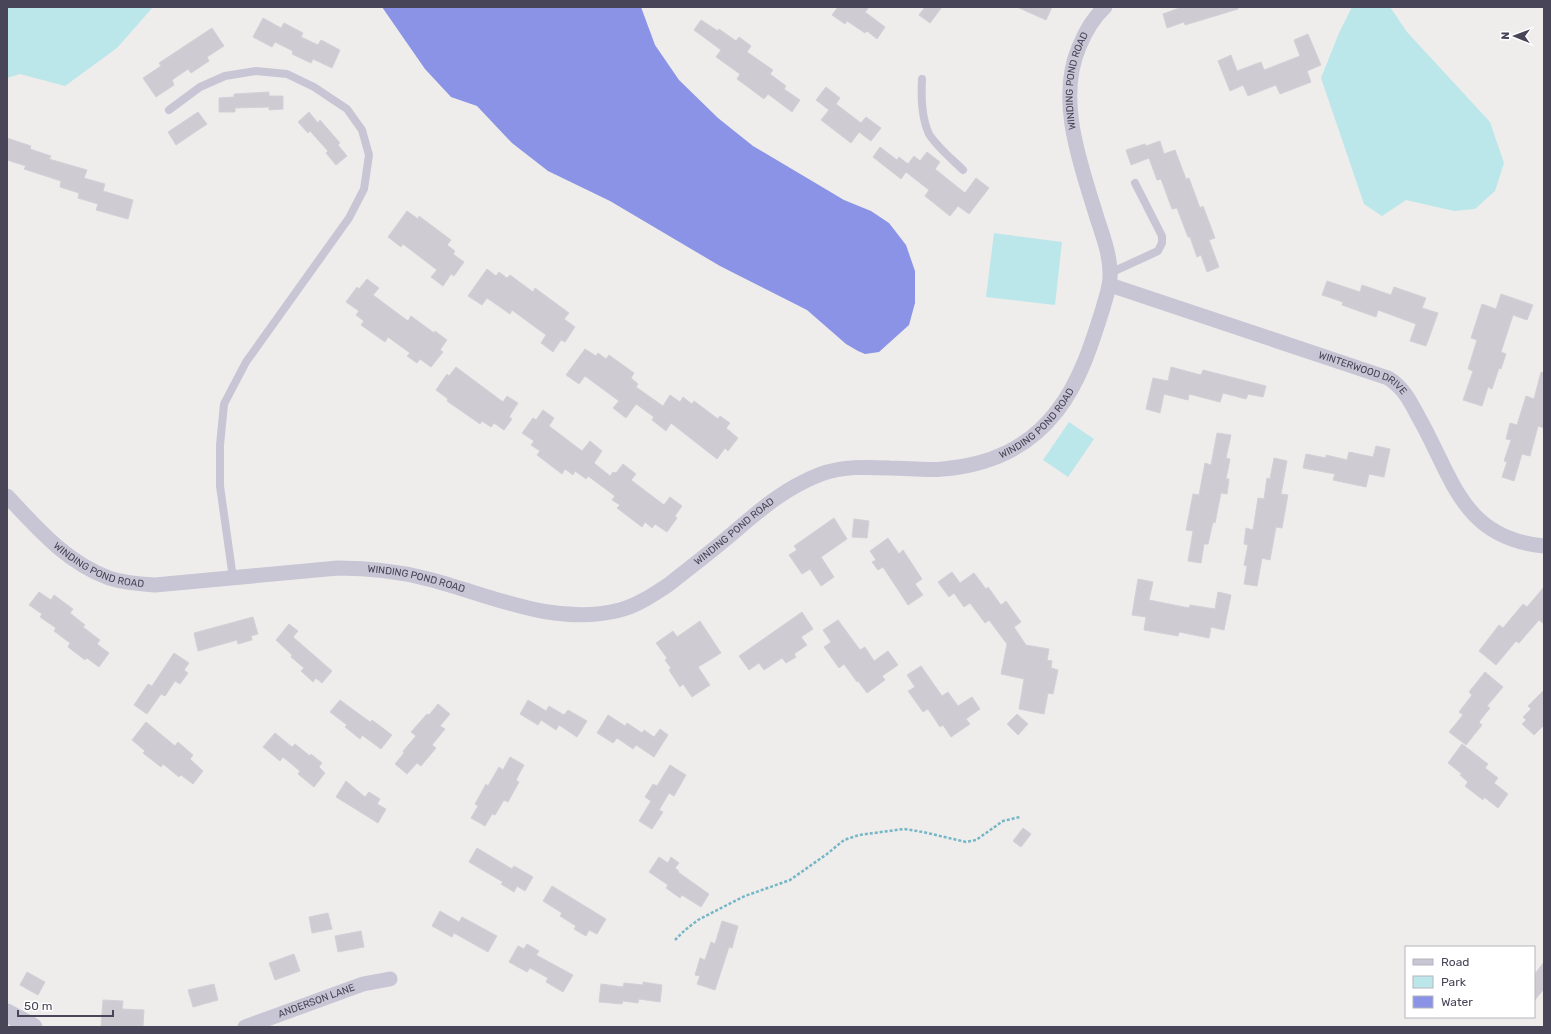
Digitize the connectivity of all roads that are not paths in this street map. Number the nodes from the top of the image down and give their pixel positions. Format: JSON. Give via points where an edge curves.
{"nodes":[{"id":1,"x":1105,"y":7,"type":"edge"},
{"id":2,"x":922,"y":79,"type":"dead end"},
{"id":3,"x":169,"y":110,"type":"dead end"},
{"id":4,"x":964,"y":170,"type":"dead end"},
{"id":5,"x":1136,"y":183,"type":"dead end"},
{"id":6,"x":1110,"y":279,"type":"junction"},
{"id":7,"x":7,"y":496,"type":"edge"},
{"id":8,"x":1544,"y":546,"type":"edge"},
{"id":9,"x":233,"y":578,"type":"junction"},
{"id":10,"x":390,"y":979,"type":"dead end"},
{"id":11,"x":7,"y":1013,"type":"edge"},
{"id":12,"x":33,"y":1027,"type":"edge"},
{"id":13,"x":245,"y":1027,"type":"edge"}],
"edges":[{"from":1,"to":6,"type":"street","name":"WINDING POND ROAD","via":[[1083,38],[1075,56],[1069,84],[1073,127],[1105,242]]},
{"from":2,"to":4,"type":"lane","via":[[924,120],[930,134]]},
{"from":3,"to":9,"type":"lane","via":[[200,87],[225,76],[256,71],[287,74],[314,87],[347,109],[362,130],[369,156],[364,189],[349,218],[246,362],[224,404],[220,444],[220,486]]},
{"from":5,"to":6,"type":"lane","via":[[1162,236],[1162,243],[1158,251]]},
{"from":6,"to":8,"type":"street","name":"WINTERWOOD DRIVE","via":[[1397,383],[1405,392],[1427,431],[1453,487],[1468,510],[1491,529],[1506,537]]},
{"from":6,"to":9,"type":"street","name":"WINDING POND ROAD","via":[[1095,332],[1072,390],[1046,424],[1017,447],[1002,456],[974,465],[942,469],[842,469],[823,473],[786,490],[668,585],[639,603],[622,609],[581,615],[537,611],[429,579],[361,568]]},
{"from":7,"to":9,"type":"street","name":"WINDING POND ROAD","via":[[58,549],[82,565],[111,578],[155,585]]},
{"from":10,"to":13,"type":"street","name":"ANDERSON LANE","via":[[363,984]]},
{"from":11,"to":12,"type":"street"}]}
